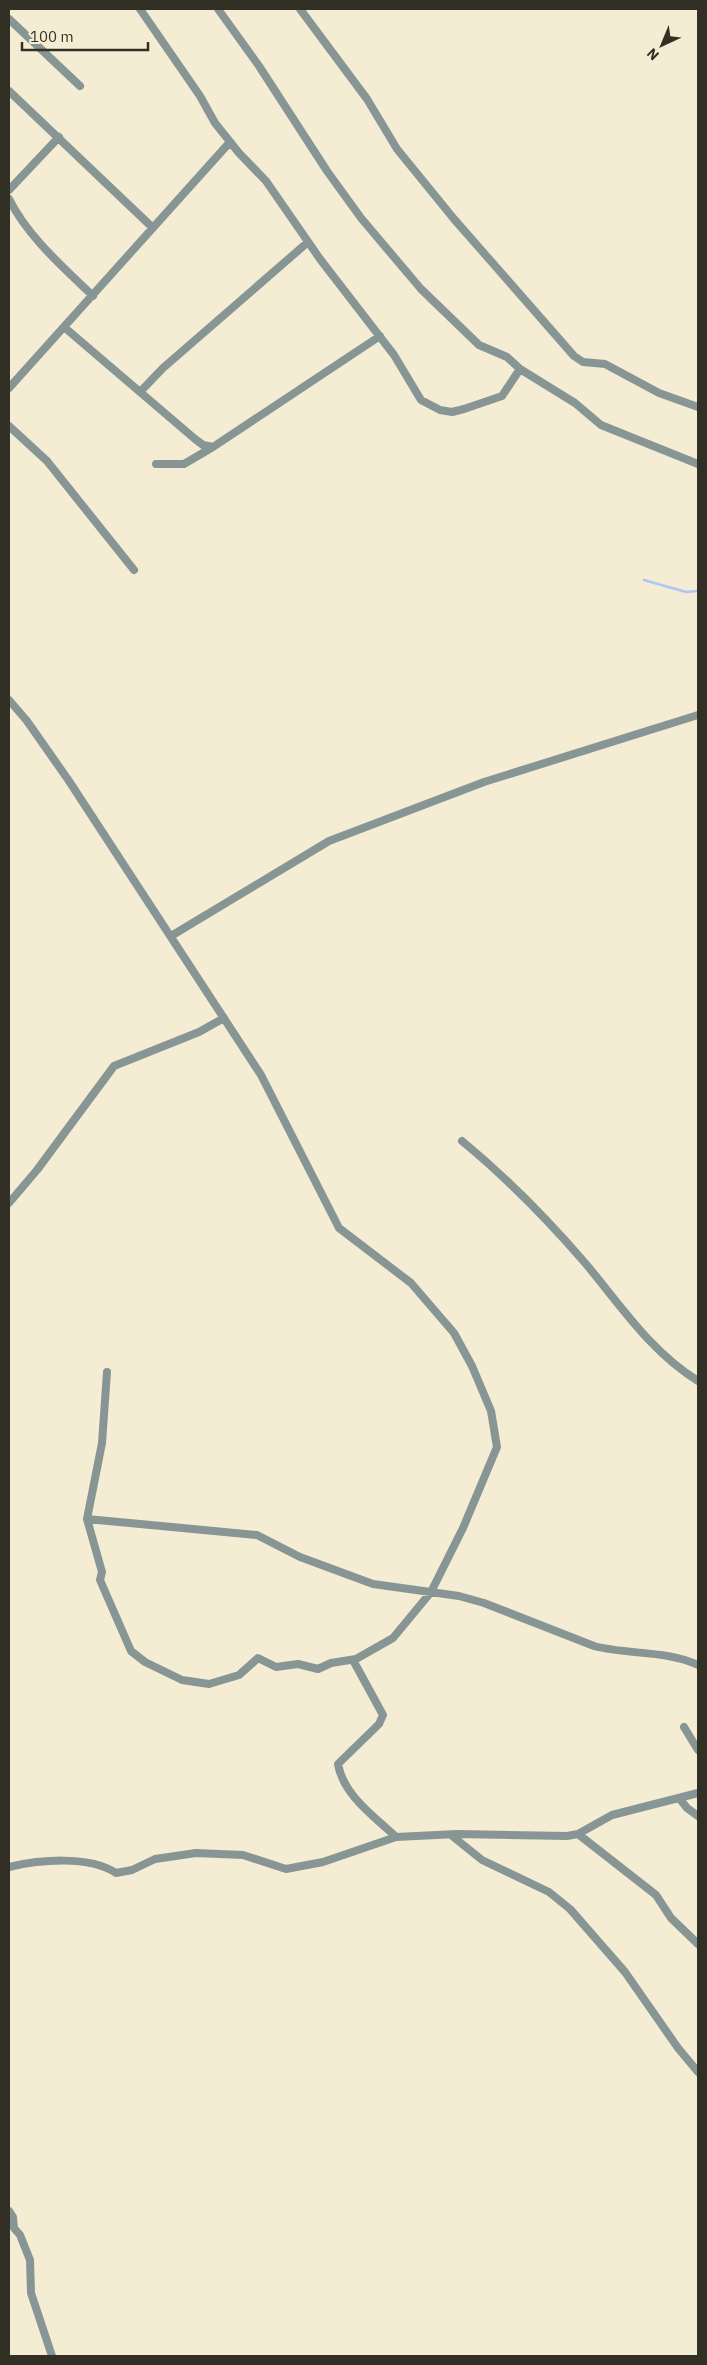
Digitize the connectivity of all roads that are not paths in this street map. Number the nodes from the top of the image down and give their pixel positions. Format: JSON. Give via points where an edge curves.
{"nodes":[{"id":1,"x":140,"y":9,"type":"edge"},
{"id":2,"x":218,"y":9,"type":"edge"},
{"id":3,"x":300,"y":9,"type":"edge"},
{"id":4,"x":9,"y":19,"type":"edge"},
{"id":5,"x":80,"y":86,"type":"dead end"},
{"id":6,"x":9,"y":91,"type":"edge"},
{"id":7,"x":59,"y":137,"type":"junction"},
{"id":8,"x":230,"y":142,"type":"junction"},
{"id":9,"x":9,"y":190,"type":"edge"},
{"id":10,"x":9,"y":199,"type":"edge"},
{"id":11,"x":153,"y":228,"type":"junction"},
{"id":12,"x":308,"y":242,"type":"junction"},
{"id":13,"x":93,"y":296,"type":"junction"},
{"id":14,"x":64,"y":328,"type":"junction"},
{"id":15,"x":380,"y":336,"type":"junction"},
{"id":16,"x":520,"y":369,"type":"junction"},
{"id":17,"x":9,"y":388,"type":"edge"},
{"id":18,"x":140,"y":392,"type":"junction"},
{"id":19,"x":698,"y":407,"type":"edge"},
{"id":20,"x":9,"y":426,"type":"edge"},
{"id":21,"x":214,"y":447,"type":"junction"},
{"id":22,"x":156,"y":464,"type":"dead end"},
{"id":23,"x":698,"y":464,"type":"edge"},
{"id":24,"x":134,"y":570,"type":"dead end"},
{"id":25,"x":9,"y":700,"type":"edge"},
{"id":26,"x":698,"y":715,"type":"edge"},
{"id":27,"x":171,"y":936,"type":"junction"},
{"id":28,"x":224,"y":1018,"type":"junction"},
{"id":29,"x":462,"y":1141,"type":"dead end"},
{"id":30,"x":9,"y":1203,"type":"edge"},
{"id":31,"x":107,"y":1372,"type":"dead end"},
{"id":32,"x":698,"y":1381,"type":"edge"},
{"id":33,"x":87,"y":1519,"type":"junction"},
{"id":34,"x":431,"y":1592,"type":"junction"},
{"id":35,"x":353,"y":1660,"type":"junction"},
{"id":36,"x":698,"y":1664,"type":"edge"},
{"id":37,"x":684,"y":1727,"type":"dead end"},
{"id":38,"x":698,"y":1750,"type":"edge"},
{"id":39,"x":698,"y":1793,"type":"edge"},
{"id":40,"x":679,"y":1798,"type":"junction"},
{"id":41,"x":698,"y":1816,"type":"edge"},
{"id":42,"x":452,"y":1834,"type":"junction"},
{"id":43,"x":578,"y":1834,"type":"junction"},
{"id":44,"x":396,"y":1837,"type":"junction"},
{"id":45,"x":9,"y":1868,"type":"edge"},
{"id":46,"x":698,"y":1944,"type":"edge"},
{"id":47,"x":698,"y":2072,"type":"edge"},
{"id":48,"x":9,"y":2211,"type":"edge"},
{"id":49,"x":52,"y":2356,"type":"edge"}],
"edges":[{"from":1,"to":8,"type":"street"},
{"from":2,"to":16,"type":"street","via":[[361,218],[421,289],[479,345],[507,357]]},
{"from":3,"to":19,"type":"street","via":[[367,99],[397,149],[574,356],[582,362],[605,364],[658,392]]},
{"from":4,"to":5,"type":"street"},
{"from":6,"to":7,"type":"street"},
{"from":7,"to":9,"type":"street"},
{"from":7,"to":11,"type":"street"},
{"from":8,"to":11,"type":"street"},
{"from":8,"to":12,"type":"street","via":[[266,181]]},
{"from":10,"to":13,"type":"street","via":[[16,213],[55,260]]},
{"from":11,"to":13,"type":"street"},
{"from":12,"to":15,"type":"street"},
{"from":12,"to":18,"type":"street","via":[[163,368]]},
{"from":13,"to":14,"type":"street"},
{"from":14,"to":17,"type":"street"},
{"from":14,"to":18,"type":"street"},
{"from":15,"to":16,"type":"street","via":[[421,400],[440,410],[452,412],[499,398]]},
{"from":15,"to":21,"type":"street"},
{"from":16,"to":23,"type":"street","via":[[575,403],[601,425]]},
{"from":18,"to":21,"type":"street","via":[[203,445]]},
{"from":20,"to":24,"type":"street","via":[[47,461]]},
{"from":21,"to":22,"type":"street","via":[[184,464]]},
{"from":25,"to":27,"type":"street","via":[[69,781]]},
{"from":26,"to":27,"type":"street","via":[[484,782],[329,841]]},
{"from":27,"to":28,"type":"street"},
{"from":28,"to":30,"type":"street","via":[[199,1032],[114,1066]]},
{"from":28,"to":34,"type":"street","via":[[261,1075],[339,1228],[411,1283],[454,1333],[491,1411],[497,1447],[463,1528]]},
{"from":29,"to":32,"type":"street","via":[[539,1213],[654,1347]]},
{"from":31,"to":33,"type":"street","via":[[102,1443]]},
{"from":33,"to":34,"type":"street","via":[[257,1535],[300,1557],[373,1584]]},
{"from":33,"to":35,"type":"street","via":[[102,1572],[100,1580],[131,1651],[145,1662],[182,1680],[209,1684],[239,1676],[258,1658],[276,1667],[298,1664],[313,1669]]},
{"from":34,"to":35,"type":"street","via":[[393,1638]]},
{"from":34,"to":36,"type":"street","via":[[484,1603],[594,1646],[672,1656]]},
{"from":35,"to":44,"type":"street","via":[[383,1715],[379,1724],[338,1764],[340,1776],[347,1789]]},
{"from":37,"to":38,"type":"street"},
{"from":39,"to":40,"type":"street"},
{"from":40,"to":41,"type":"street"},
{"from":40,"to":43,"type":"street","via":[[612,1815]]},
{"from":42,"to":43,"type":"street"},
{"from":42,"to":44,"type":"street"},
{"from":42,"to":47,"type":"street","via":[[482,1860],[549,1892],[570,1909],[625,1972]]},
{"from":43,"to":46,"type":"street","via":[[656,1895],[672,1918]]},
{"from":44,"to":45,"type":"street","via":[[323,1862],[286,1869],[243,1855],[196,1853],[155,1859],[132,1870],[116,1872],[104,1865],[50,1861]]},
{"from":48,"to":49,"type":"street","via":[[30,2260],[31,2293]]}]}
